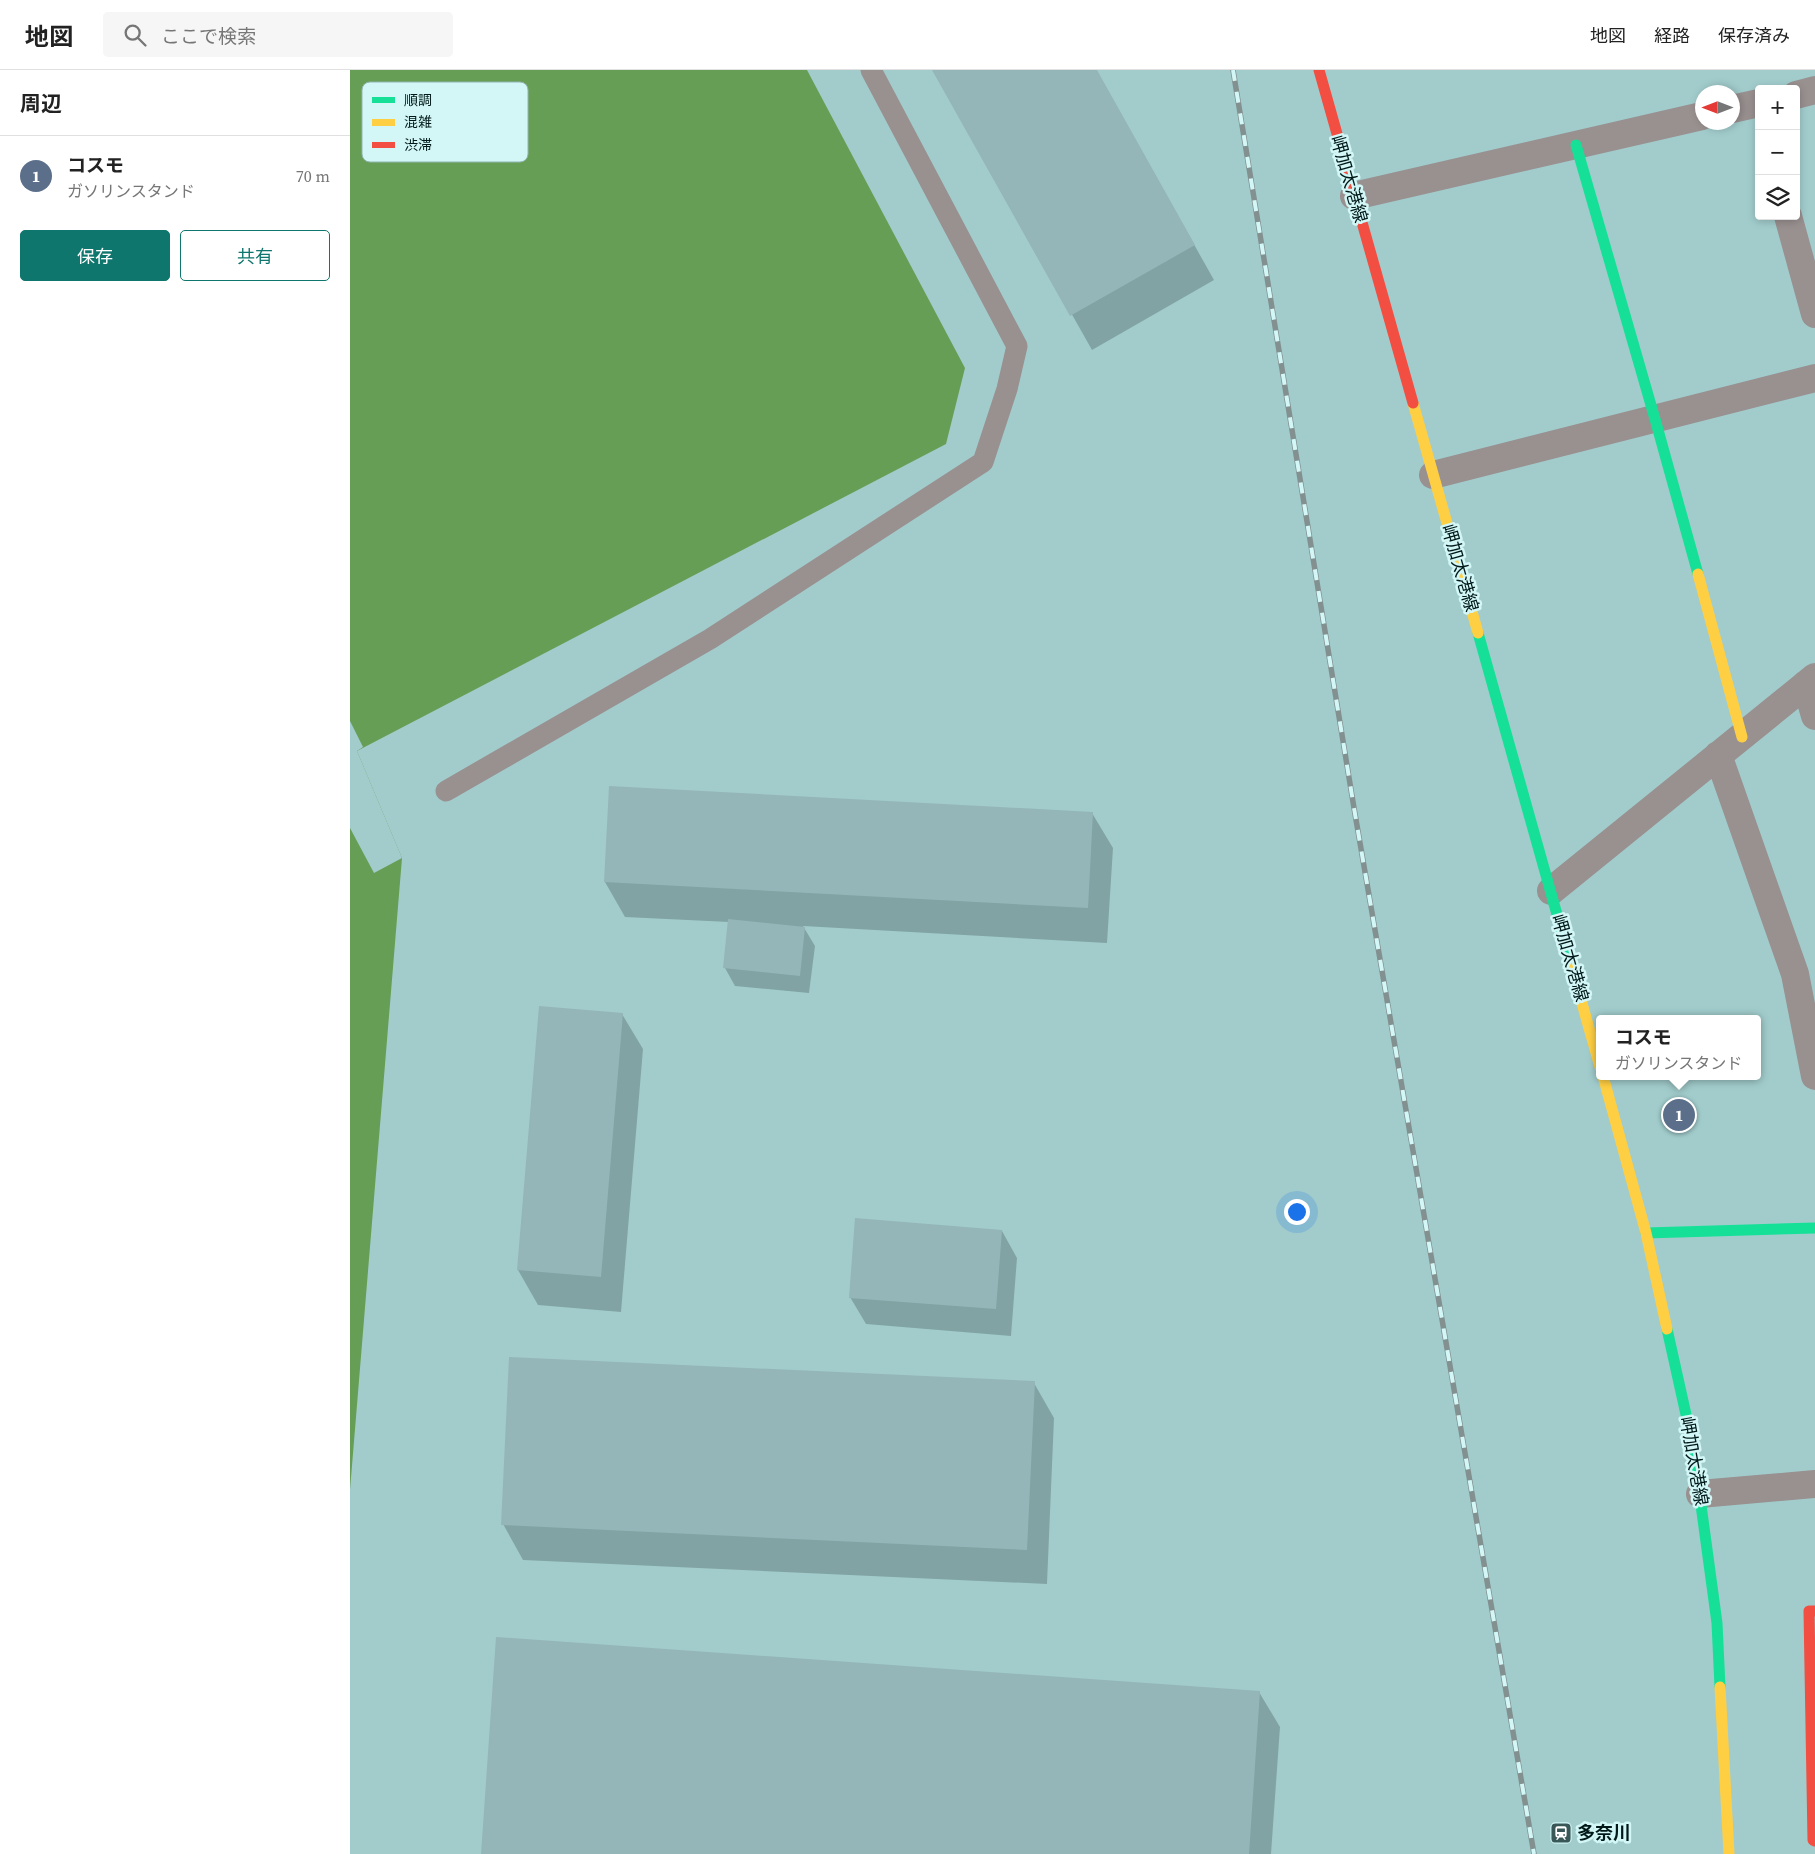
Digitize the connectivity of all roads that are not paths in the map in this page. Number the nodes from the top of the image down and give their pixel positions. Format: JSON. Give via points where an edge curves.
{"nodes":[{"id":1,"x":871,"y":70,"type":"edge"},
{"id":2,"x":1319,"y":70,"type":"edge"},
{"id":3,"x":1815,"y":90,"type":"edge"},
{"id":4,"x":1800,"y":94,"type":"edge"},
{"id":5,"x":1695,"y":118,"type":"edge"},
{"id":6,"x":1576,"y":145,"type":"junction"},
{"id":7,"x":1354,"y":196,"type":"junction"},
{"id":8,"x":1789,"y":220,"type":"edge"},
{"id":9,"x":1815,"y":314,"type":"edge"},
{"id":10,"x":1813,"y":386,"type":"edge"},
{"id":11,"x":1655,"y":419,"type":"junction"},
{"id":12,"x":1433,"y":475,"type":"junction"},
{"id":13,"x":1811,"y":681,"type":"edge"},
{"id":14,"x":1815,"y":716,"type":"edge"},
{"id":15,"x":1742,"y":737,"type":"junction"},
{"id":16,"x":1718,"y":755,"type":"junction"},
{"id":17,"x":446,"y":791,"type":"dead end"},
{"id":18,"x":1551,"y":891,"type":"junction"},
{"id":19,"x":1596,"y":1053,"type":"edge"},
{"id":20,"x":1815,"y":1076,"type":"edge"},
{"id":21,"x":1604,"y":1080,"type":"edge"},
{"id":22,"x":1815,"y":1228,"type":"edge"},
{"id":23,"x":1646,"y":1233,"type":"junction"},
{"id":24,"x":1815,"y":1484,"type":"edge"},
{"id":25,"x":1700,"y":1494,"type":"junction"},
{"id":26,"x":1815,"y":1611,"type":"edge"},
{"id":27,"x":1813,"y":1756,"type":"edge"},
{"id":28,"x":1815,"y":1841,"type":"edge"},
{"id":29,"x":1729,"y":1854,"type":"edge"}],
"edges":[{"from":1,"to":17,"type":"lane","via":[[1017,346],[983,462],[710,640]]},
{"from":2,"to":7,"type":"main road","name":"岬加太港線"},
{"from":3,"to":4,"type":"street"},
{"from":5,"to":6,"type":"street"},
{"from":6,"to":7,"type":"street"},
{"from":6,"to":11,"type":"main road"},
{"from":7,"to":12,"type":"main road","name":"岬加太港線"},
{"from":8,"to":9,"type":"street"},
{"from":10,"to":11,"type":"street"},
{"from":11,"to":12,"type":"street"},
{"from":11,"to":15,"type":"main road"},
{"from":12,"to":18,"type":"main road","name":"岬加太港線"},
{"from":13,"to":14,"type":"street"},
{"from":13,"to":15,"type":"street"},
{"from":15,"to":16,"type":"street"},
{"from":16,"to":18,"type":"street"},
{"from":16,"to":20,"type":"street","via":[[1794,974]]},
{"from":18,"to":19,"type":"main road","name":"岬加太港線"},
{"from":21,"to":23,"type":"main road","name":"岬加太港線"},
{"from":22,"to":23,"type":"main road"},
{"from":23,"to":25,"type":"main road","name":"岬加太港線","via":[[1693,1446]]},
{"from":24,"to":25,"type":"street"},
{"from":25,"to":29,"type":"main road","name":"岬加太港線","via":[[1717,1624]]},
{"from":26,"to":27,"type":"main road","via":[[1809,1611]]},
{"from":27,"to":28,"type":"main road"}]}
